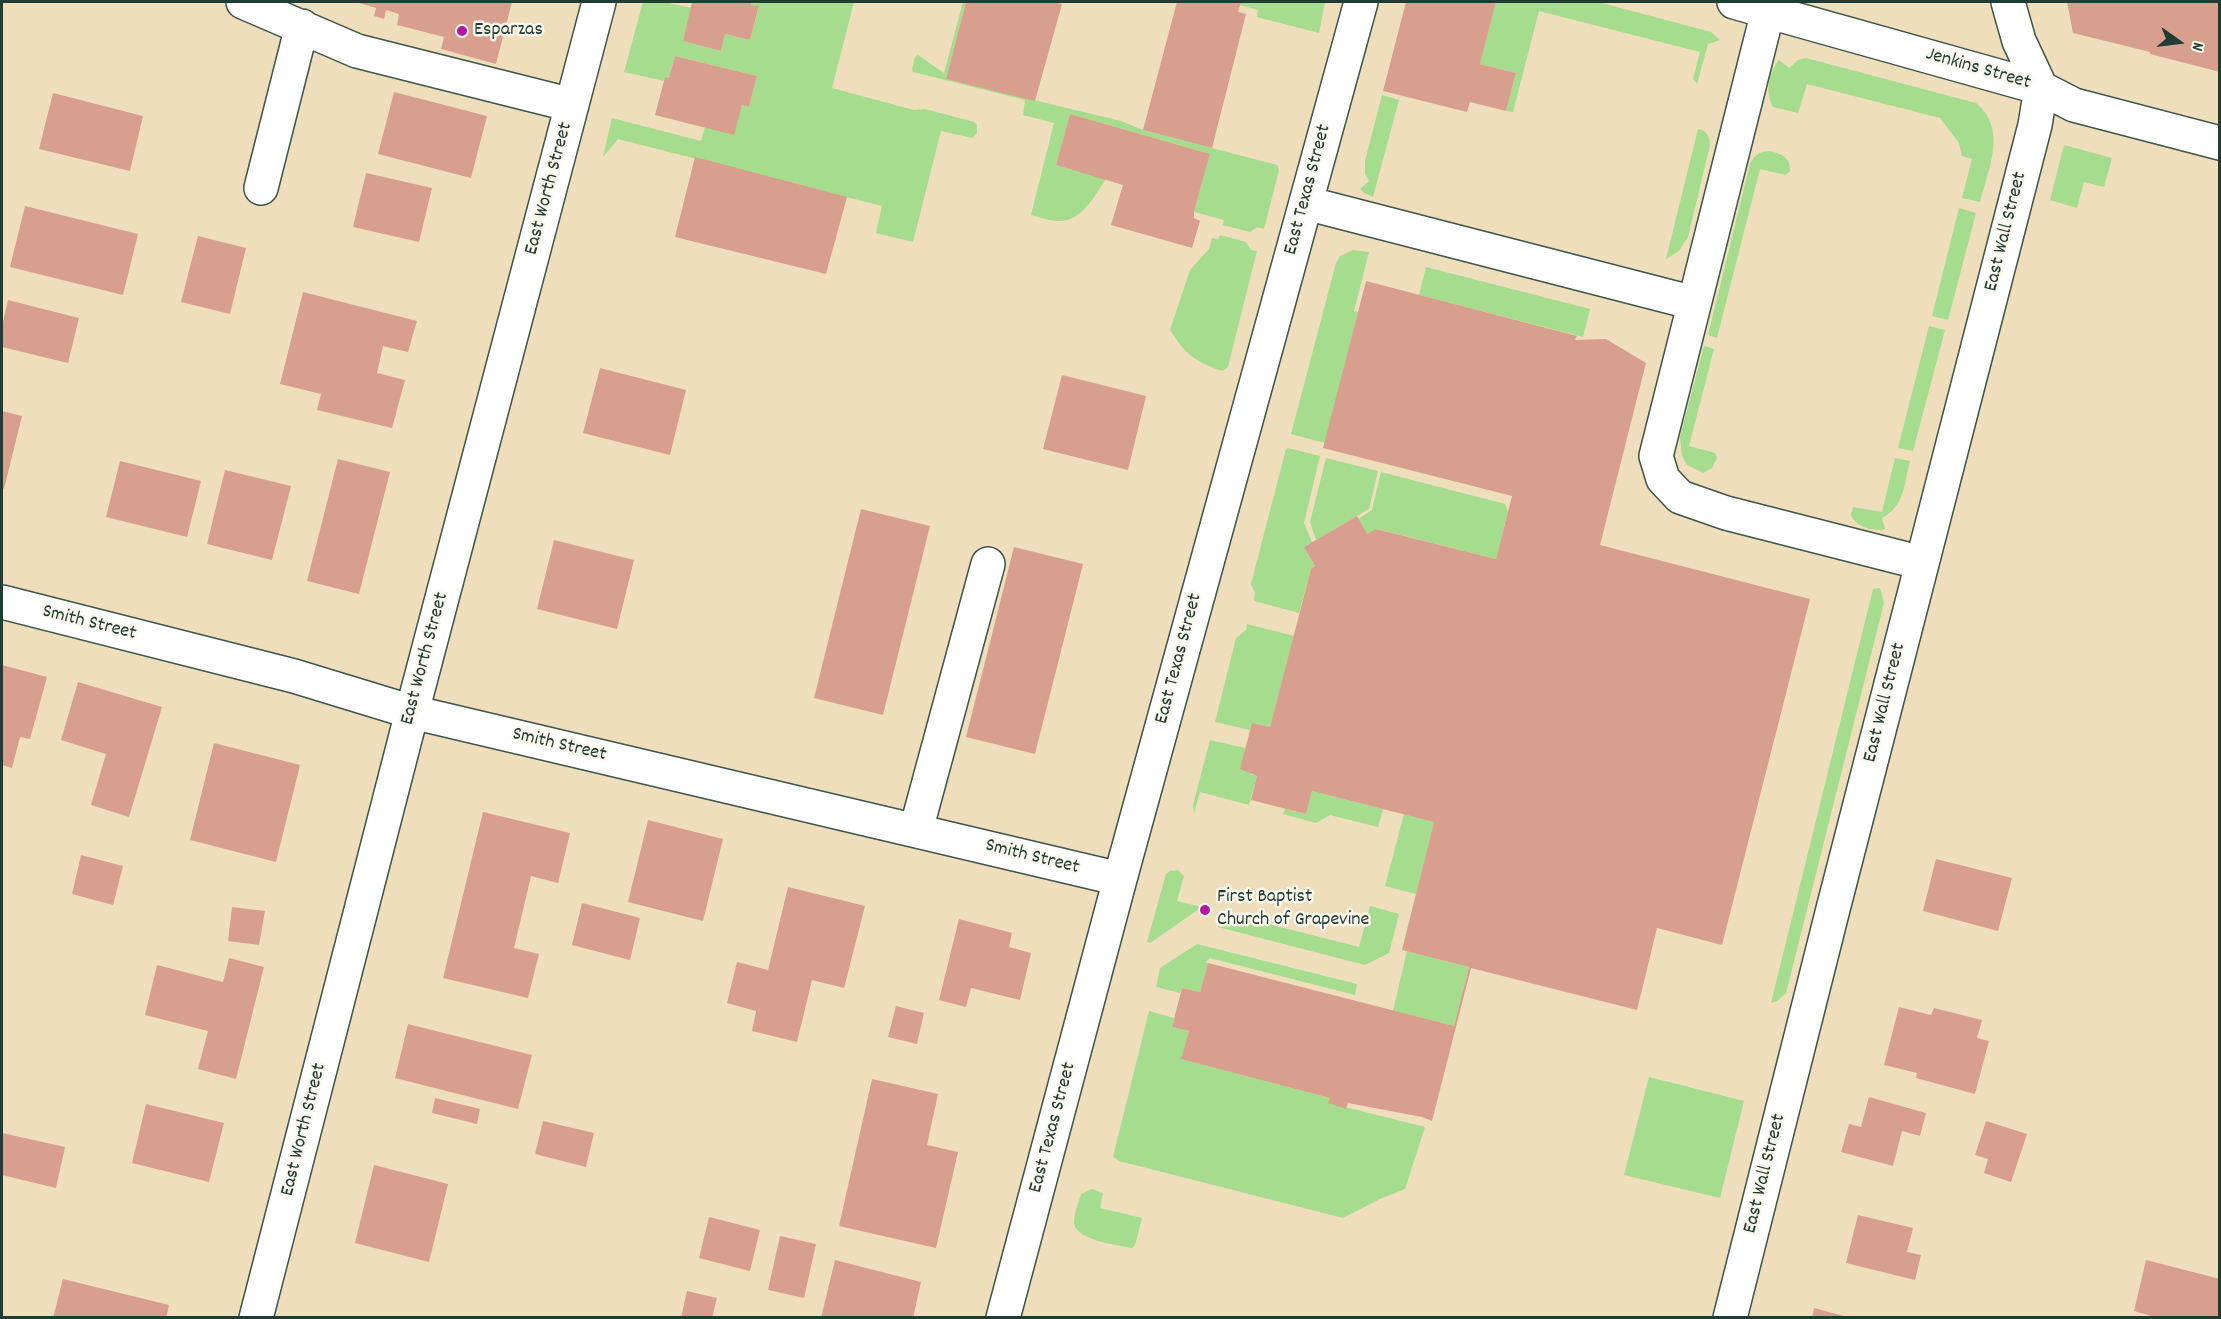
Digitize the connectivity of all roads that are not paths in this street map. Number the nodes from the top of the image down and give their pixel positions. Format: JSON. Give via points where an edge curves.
{"nodes":[{"id":1,"x":243,"y":2,"type":"edge"},
{"id":2,"x":599,"y":2,"type":"edge"},
{"id":3,"x":1361,"y":2,"type":"edge"},
{"id":4,"x":1734,"y":2,"type":"edge"},
{"id":5,"x":2008,"y":2,"type":"edge"},
{"id":6,"x":1768,"y":11,"type":"junction"},
{"id":7,"x":302,"y":26,"type":"junction"},
{"id":8,"x":2041,"y":88,"type":"junction"},
{"id":9,"x":572,"y":105,"type":"junction"},
{"id":10,"x":2220,"y":143,"type":"edge"},
{"id":11,"x":261,"y":188,"type":"dead end"},
{"id":12,"x":1306,"y":203,"type":"junction"},
{"id":13,"x":1694,"y":303,"type":"junction"},
{"id":14,"x":1922,"y":563,"type":"junction"},
{"id":15,"x":988,"y":564,"type":"dead end"},
{"id":16,"x":2,"y":602,"type":"edge"},
{"id":17,"x":412,"y":712,"type":"junction"},
{"id":18,"x":916,"y":830,"type":"junction"},
{"id":19,"x":1120,"y":879,"type":"junction"},
{"id":20,"x":256,"y":1317,"type":"edge"},
{"id":21,"x":1004,"y":1317,"type":"edge"},
{"id":22,"x":1730,"y":1317,"type":"edge"}],
"edges":[{"from":1,"to":7,"type":"street"},
{"from":2,"to":9,"type":"street","name":"East Worth Street"},
{"from":3,"to":12,"type":"street","name":"East Texas Street"},
{"from":4,"to":6,"type":"street","name":"Jenkins Street"},
{"from":5,"to":8,"type":"street","via":[[2019,41]]},
{"from":6,"to":8,"type":"street","name":"Jenkins Street"},
{"from":6,"to":13,"type":"street"},
{"from":7,"to":9,"type":"street","via":[[357,51]]},
{"from":7,"to":11,"type":"street"},
{"from":8,"to":10,"type":"street","name":"Jenkins Street","via":[[2074,105]]},
{"from":8,"to":14,"type":"street","name":"East Wall Street","via":[[2035,125]]},
{"from":9,"to":17,"type":"street","name":"East Worth Street"},
{"from":12,"to":13,"type":"street"},
{"from":12,"to":19,"type":"street","name":"East Texas Street"},
{"from":13,"to":14,"type":"street","via":[[1656,456],[1663,479],[1680,497],[1704,507]]},
{"from":14,"to":22,"type":"street","name":"East Wall Street"},
{"from":15,"to":18,"type":"street"},
{"from":16,"to":17,"type":"street","name":"Smith Street","via":[[294,676]]},
{"from":17,"to":18,"type":"street","name":"Smith Street"},
{"from":17,"to":20,"type":"street","name":"East Worth Street"},
{"from":18,"to":19,"type":"street","name":"Smith Street"},
{"from":19,"to":21,"type":"street","name":"East Texas Street"}]}
